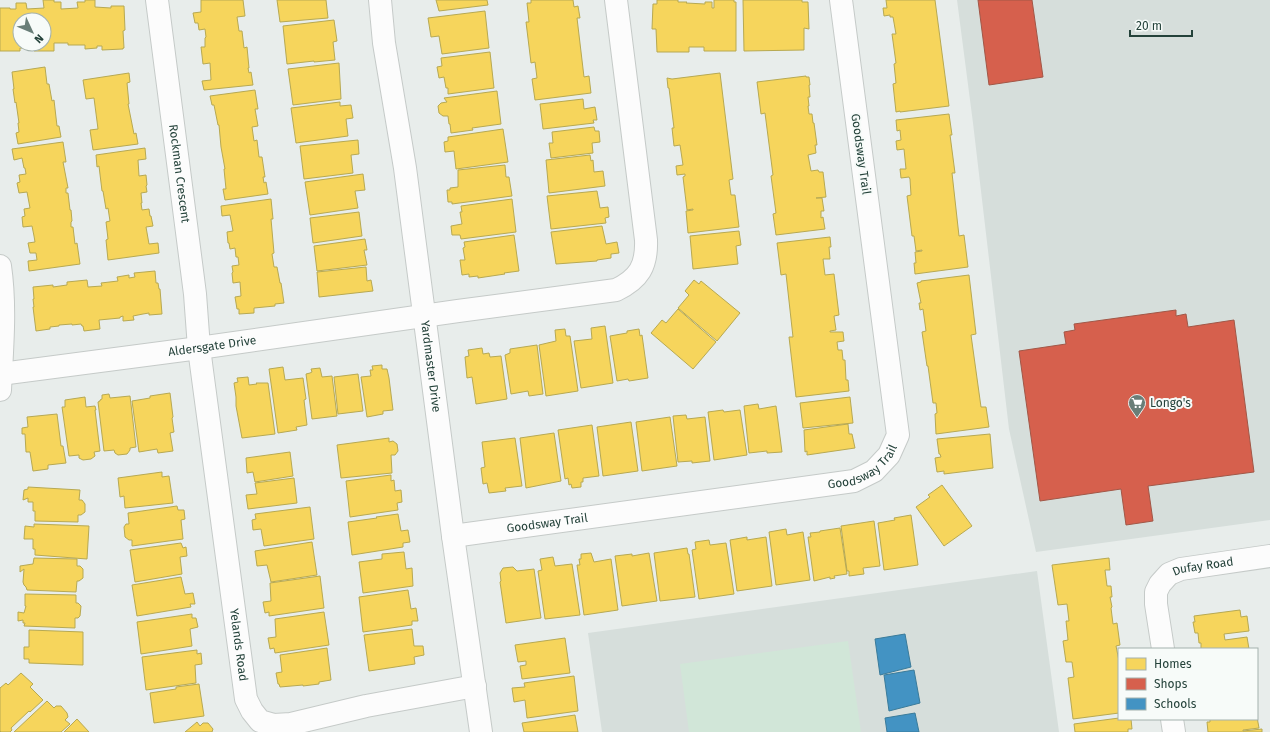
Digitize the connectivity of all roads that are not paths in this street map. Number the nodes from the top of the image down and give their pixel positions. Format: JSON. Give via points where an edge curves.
{"nodes":[{"id":1,"x":157,"y":0,"type":"edge"},
{"id":2,"x":380,"y":0,"type":"edge"},
{"id":3,"x":616,"y":0,"type":"edge"},
{"id":4,"x":841,"y":0,"type":"edge"},
{"id":5,"x":0,"y":266,"type":"edge"},
{"id":6,"x":424,"y":316,"type":"junction"},
{"id":7,"x":199,"y":348,"type":"junction"},
{"id":8,"x":0,"y":379,"type":"edge"},
{"id":9,"x":453,"y":536,"type":"junction"},
{"id":10,"x":1270,"y":556,"type":"edge"},
{"id":11,"x":1163,"y":648,"type":"edge"},
{"id":12,"x":475,"y":686,"type":"junction"},
{"id":13,"x":1172,"y":720,"type":"edge"},
{"id":14,"x":481,"y":732,"type":"edge"},
{"id":15,"x":1174,"y":732,"type":"edge"}],
"edges":[{"from":1,"to":7,"type":"street","name":"Rockman Crescent","via":[[195,294]]},
{"from":2,"to":6,"type":"street","name":"Yardmaster Drive"},
{"from":3,"to":6,"type":"street","via":[[646,240],[643,265],[627,285],[616,290]]},
{"from":4,"to":9,"type":"street","name":"Goodsway Trail","via":[[898,435],[889,455],[874,471],[854,481]]},
{"from":5,"to":8,"type":"street"},
{"from":6,"to":7,"type":"street","name":"Aldersgate Drive"},
{"from":6,"to":9,"type":"street","name":"Yardmaster Drive"},
{"from":7,"to":8,"type":"street","name":"Aldersgate Drive"},
{"from":7,"to":12,"type":"street","name":"Yelands Road","via":[[246,699],[260,721],[274,725],[291,724],[366,706]]},
{"from":9,"to":12,"type":"street","name":"Yardmaster Drive"},
{"from":10,"to":11,"type":"street","name":"Dufay Road","via":[[1180,569],[1169,574],[1156,592]]},
{"from":12,"to":14,"type":"street","name":"Yardmaster Drive"},
{"from":13,"to":15,"type":"street"}]}
